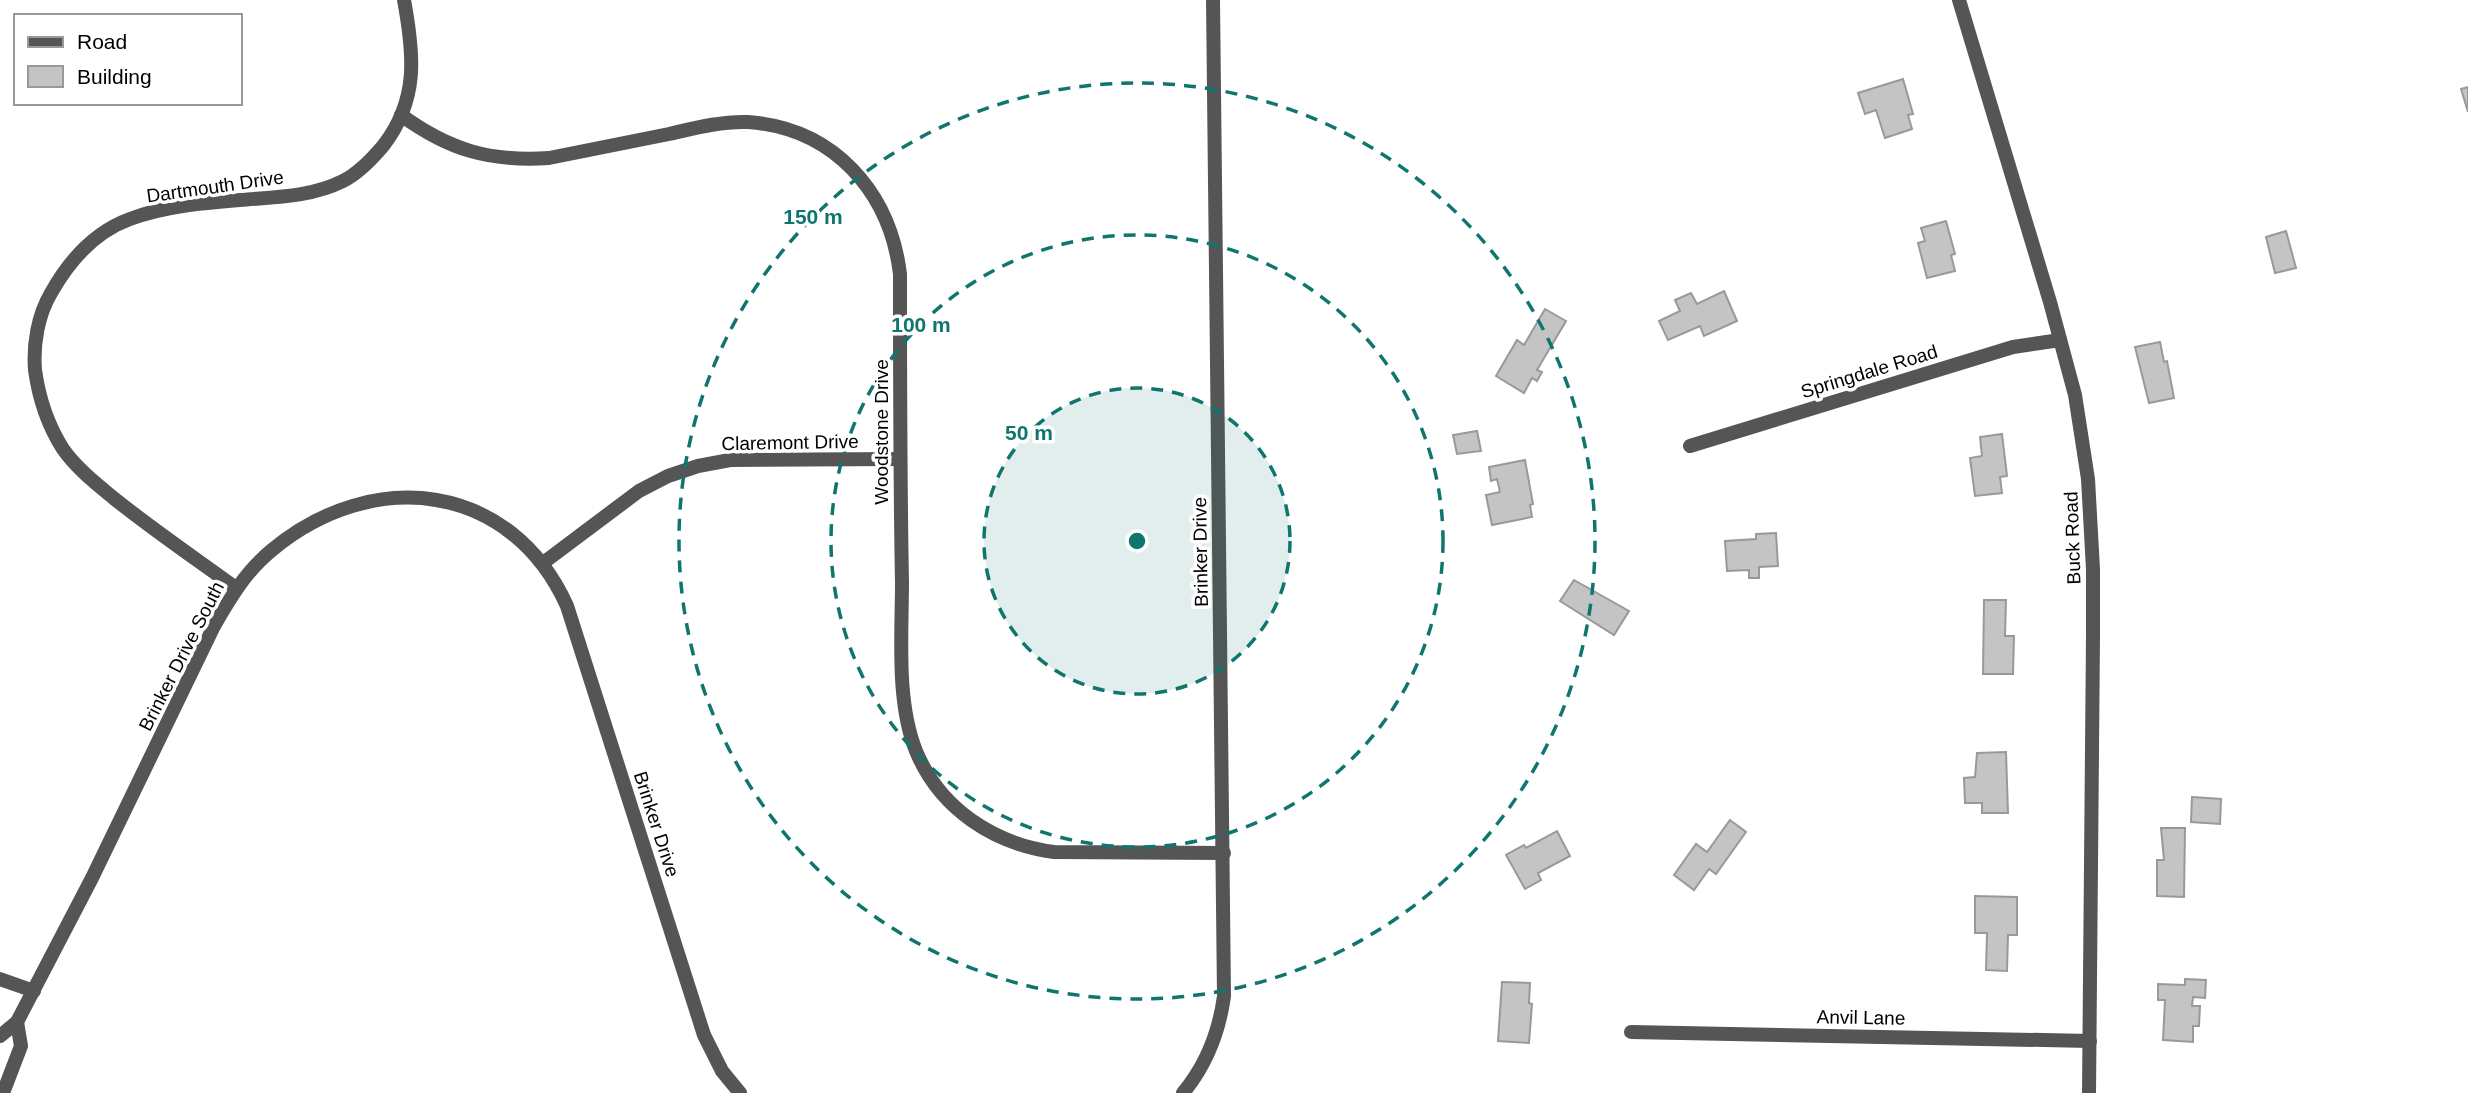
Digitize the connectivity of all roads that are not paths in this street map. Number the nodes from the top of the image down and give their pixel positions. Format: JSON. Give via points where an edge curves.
{"nodes":[{"id":1,"x":404,"y":0,"type":"edge"},
{"id":2,"x":1213,"y":0,"type":"edge"},
{"id":3,"x":1959,"y":0,"type":"edge"},
{"id":4,"x":401,"y":115,"type":"junction"},
{"id":5,"x":2060,"y":340,"type":"junction"},
{"id":6,"x":1689,"y":446,"type":"dead end"},
{"id":7,"x":900,"y":459,"type":"junction"},
{"id":8,"x":543,"y":563,"type":"junction"},
{"id":9,"x":236,"y":588,"type":"junction"},
{"id":10,"x":1224,"y":853,"type":"junction"},
{"id":11,"x":0,"y":979,"type":"edge"},
{"id":12,"x":34,"y":991,"type":"junction"},
{"id":13,"x":17,"y":1022,"type":"junction"},
{"id":14,"x":1631,"y":1032,"type":"dead end"},
{"id":15,"x":0,"y":1036,"type":"edge"},
{"id":16,"x":2090,"y":1041,"type":"junction"},
{"id":17,"x":3,"y":1093,"type":"edge"},
{"id":18,"x":740,"y":1093,"type":"edge"},
{"id":19,"x":1183,"y":1093,"type":"edge"},
{"id":20,"x":2089,"y":1093,"type":"edge"}],
"edges":[{"from":1,"to":4,"type":"street","name":"Dartmouth Drive","via":[[413,61]]},
{"from":2,"to":10,"type":"street","name":"Brinker Drive"},
{"from":3,"to":5,"type":"street","name":"Buck Road"},
{"from":4,"to":7,"type":"street","name":"Woodstone Drive","via":[[445,143],[496,158],[549,158],[748,122],[781,127],[832,151],[877,200],[897,252]]},
{"from":4,"to":9,"type":"street","name":"Dartmouth Drive","via":[[372,159],[342,182],[308,193],[158,210],[128,219],[76,256],[47,299],[36,341],[37,381],[48,422],[65,451],[88,477]]},
{"from":5,"to":6,"type":"street","name":"Springdale Road","via":[[2013,347]]},
{"from":5,"to":16,"type":"street","name":"Buck Road","via":[[2075,395],[2088,479],[2093,569]]},
{"from":7,"to":8,"type":"street","name":"Claremont Drive","via":[[730,460],[698,466],[639,491]]},
{"from":7,"to":10,"type":"street","name":"Woodstone Drive","via":[[906,712],[921,760],[946,798],[990,833],[1032,849]]},
{"from":8,"to":9,"type":"street","name":"Brinker Drive South","via":[[500,523],[479,512],[446,500],[394,499],[353,507],[296,532]]},
{"from":8,"to":18,"type":"street","name":"Brinker Drive","via":[[567,606],[704,1035],[722,1071]]},
{"from":9,"to":12,"type":"street","name":"Brinker Drive South"},
{"from":10,"to":19,"type":"street","name":"Brinker Drive","via":[[1221,1019],[1205,1062]]},
{"from":11,"to":12,"type":"street"},
{"from":12,"to":13,"type":"street","name":"Brinker Drive South"},
{"from":13,"to":15,"type":"street","name":"Brinker Drive South"},
{"from":13,"to":17,"type":"street","name":"Brinker Drive South","via":[[20,1046]]},
{"from":14,"to":16,"type":"street","name":"Anvil Lane"},
{"from":16,"to":20,"type":"street","name":"Buck Road"}]}
